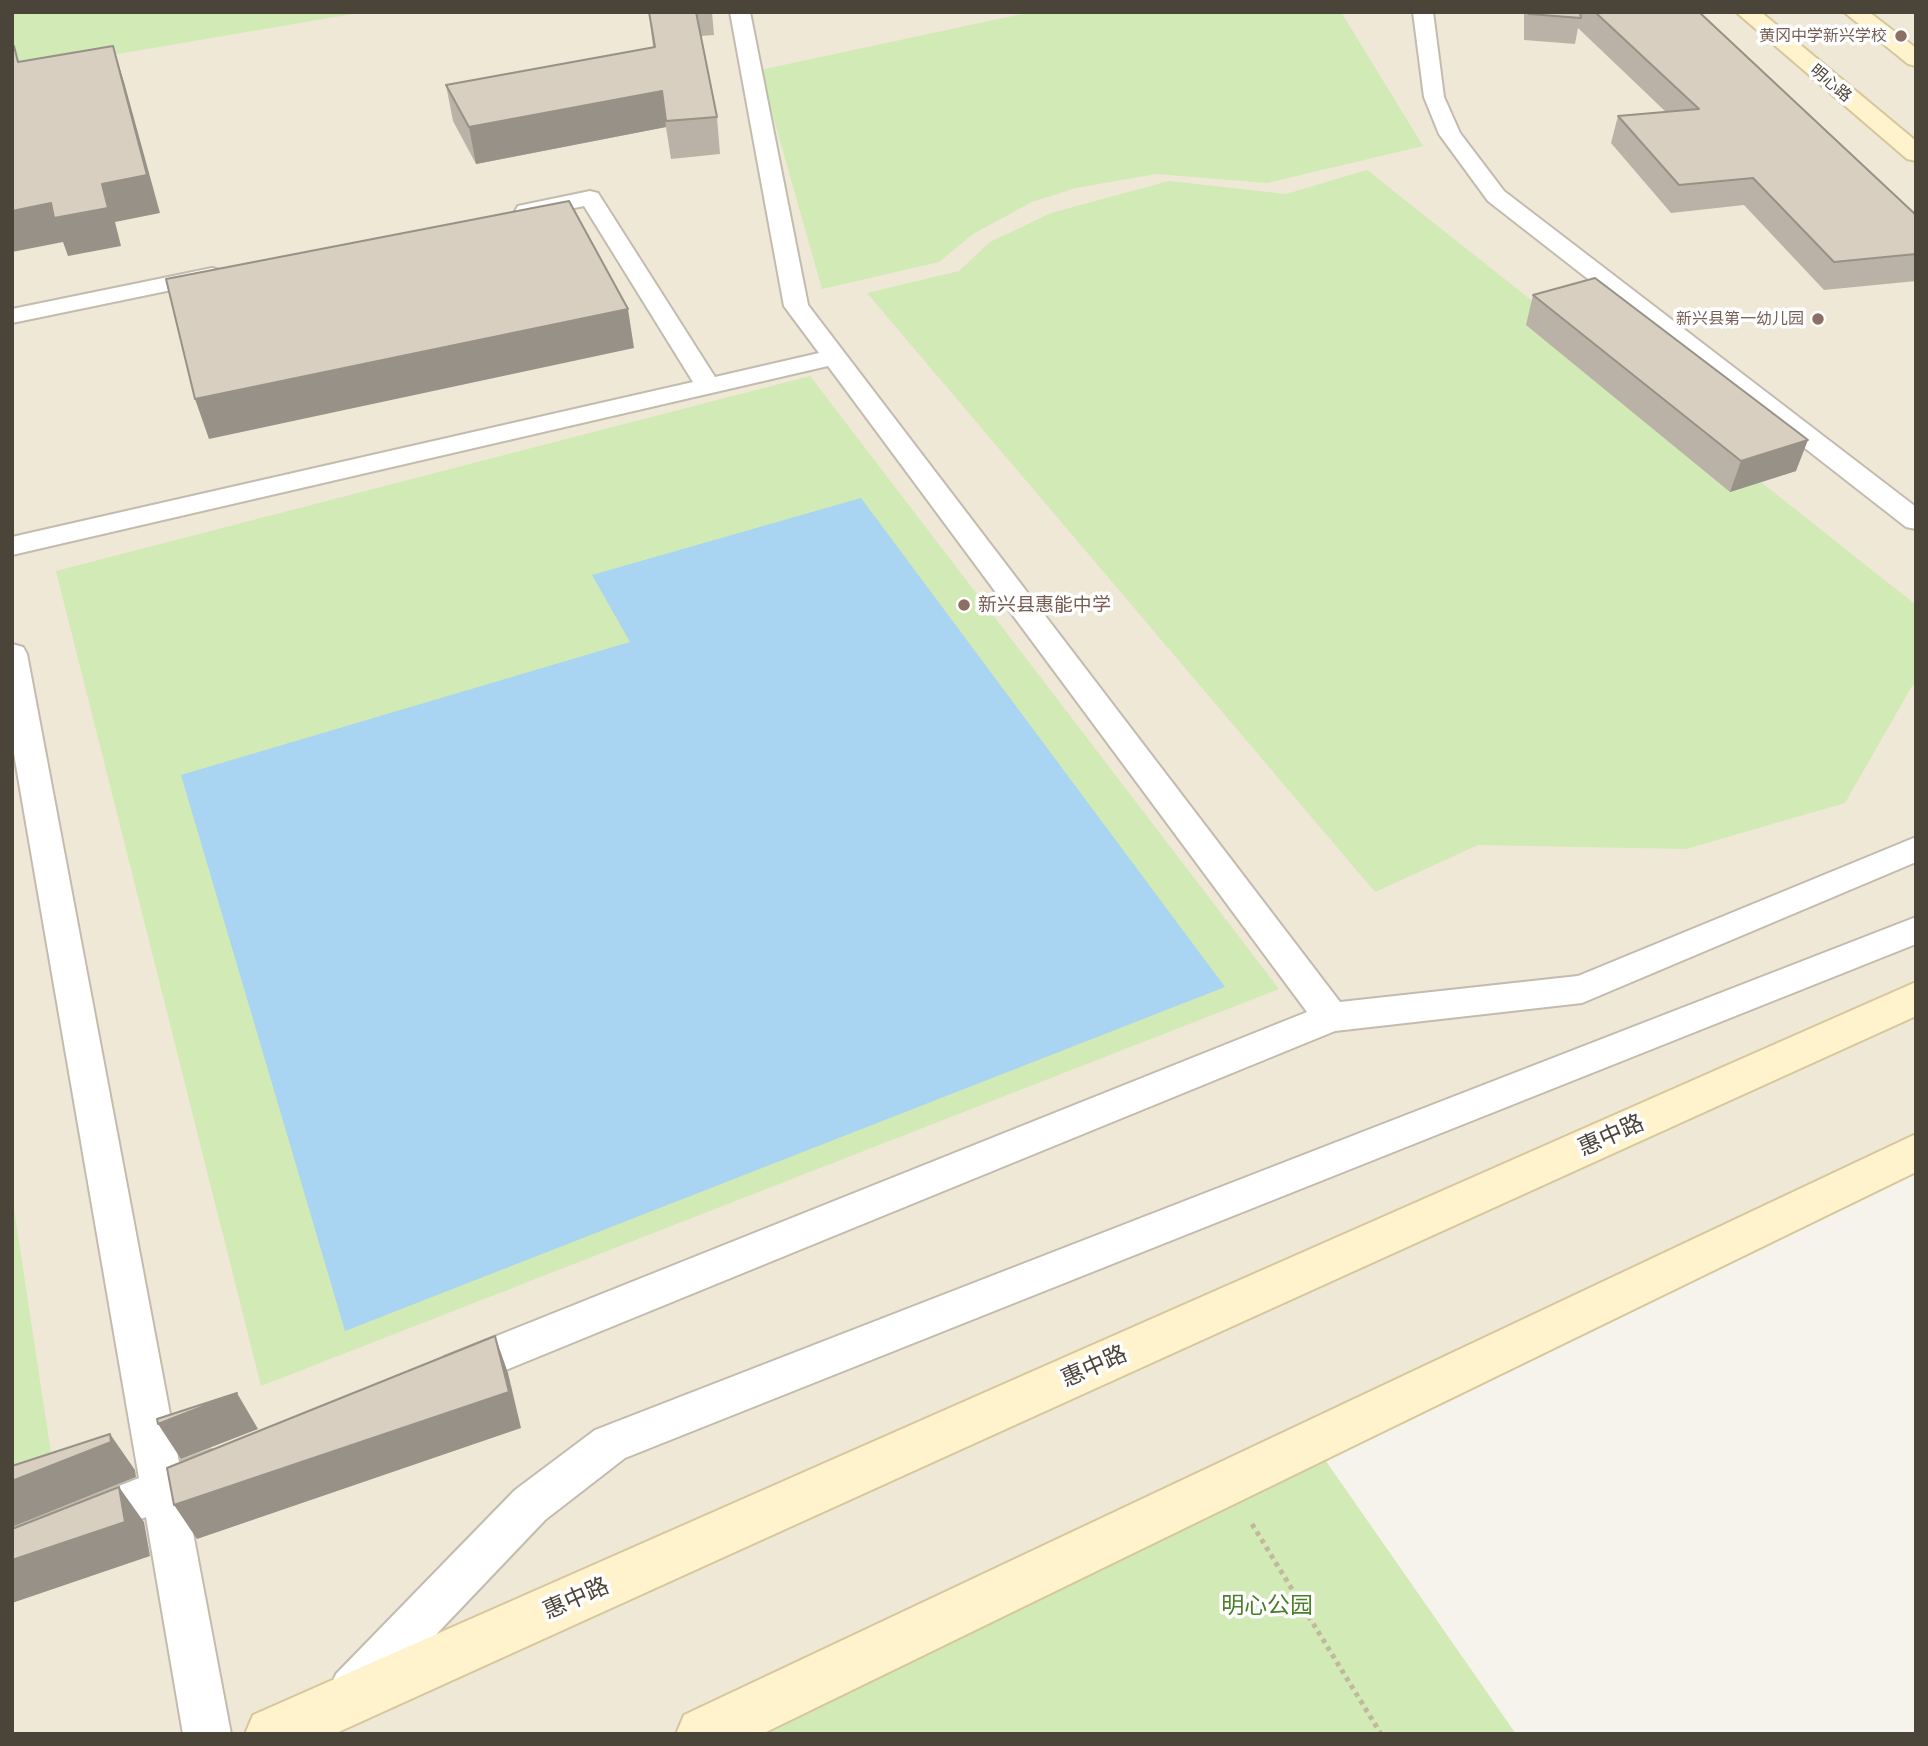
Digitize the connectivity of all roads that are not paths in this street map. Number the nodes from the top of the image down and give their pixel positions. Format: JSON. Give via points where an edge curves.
{"nodes":[{"id":1,"x":740,"y":12,"type":"edge"},
{"id":2,"x":1423,"y":12,"type":"edge"},
{"id":3,"x":1747,"y":12,"type":"edge"},
{"id":4,"x":1856,"y":12,"type":"edge"},
{"id":5,"x":1916,"y":59,"type":"edge"},
{"id":6,"x":1916,"y":154,"type":"edge"},
{"id":7,"x":510,"y":214,"type":"edge"},
{"id":8,"x":241,"y":270,"type":"edge"},
{"id":9,"x":12,"y":316,"type":"edge"},
{"id":10,"x":834,"y":357,"type":"junction"},
{"id":11,"x":708,"y":386,"type":"junction"},
{"id":12,"x":1916,"y":522,"type":"edge"},
{"id":13,"x":12,"y":546,"type":"edge"},
{"id":14,"x":12,"y":654,"type":"edge"},
{"id":15,"x":1916,"y":849,"type":"edge"},
{"id":16,"x":1916,"y":930,"type":"edge"},
{"id":17,"x":1916,"y":999,"type":"edge"},
{"id":18,"x":1331,"y":1017,"type":"junction"},
{"id":19,"x":1916,"y":1152,"type":"edge"},
{"id":20,"x":423,"y":1385,"type":"edge"},
{"id":21,"x":241,"y":1458,"type":"edge"},
{"id":22,"x":163,"y":1490,"type":"junction"},
{"id":23,"x":12,"y":1551,"type":"edge"},
{"id":24,"x":338,"y":1704,"type":"junction"},
{"id":25,"x":207,"y":1734,"type":"edge"},
{"id":26,"x":272,"y":1734,"type":"edge"},
{"id":27,"x":703,"y":1734,"type":"edge"}],
"edges":[{"from":1,"to":10,"type":"lane","via":[[796,306]]},
{"from":2,"to":12,"type":"lane","via":[[1434,97],[1451,134],[1496,196]]},
{"from":3,"to":6,"type":"street","name":"明心路"},
{"from":4,"to":5,"type":"street"},
{"from":7,"to":11,"type":"lane","via":[[590,198]]},
{"from":8,"to":9,"type":"lane"},
{"from":10,"to":11,"type":"lane"},
{"from":10,"to":18,"type":"lane"},
{"from":11,"to":13,"type":"lane"},
{"from":14,"to":22,"type":"lane"},
{"from":15,"to":18,"type":"lane","via":[[1582,989]]},
{"from":16,"to":24,"type":"lane","via":[[610,1444],[530,1505]]},
{"from":17,"to":24,"type":"street","name":"惠中路"},
{"from":18,"to":20,"type":"lane"},
{"from":19,"to":27,"type":"street"},
{"from":21,"to":22,"type":"lane"},
{"from":22,"to":23,"type":"lane"},
{"from":22,"to":25,"type":"lane"},
{"from":24,"to":26,"type":"street","name":"惠中路"}]}
